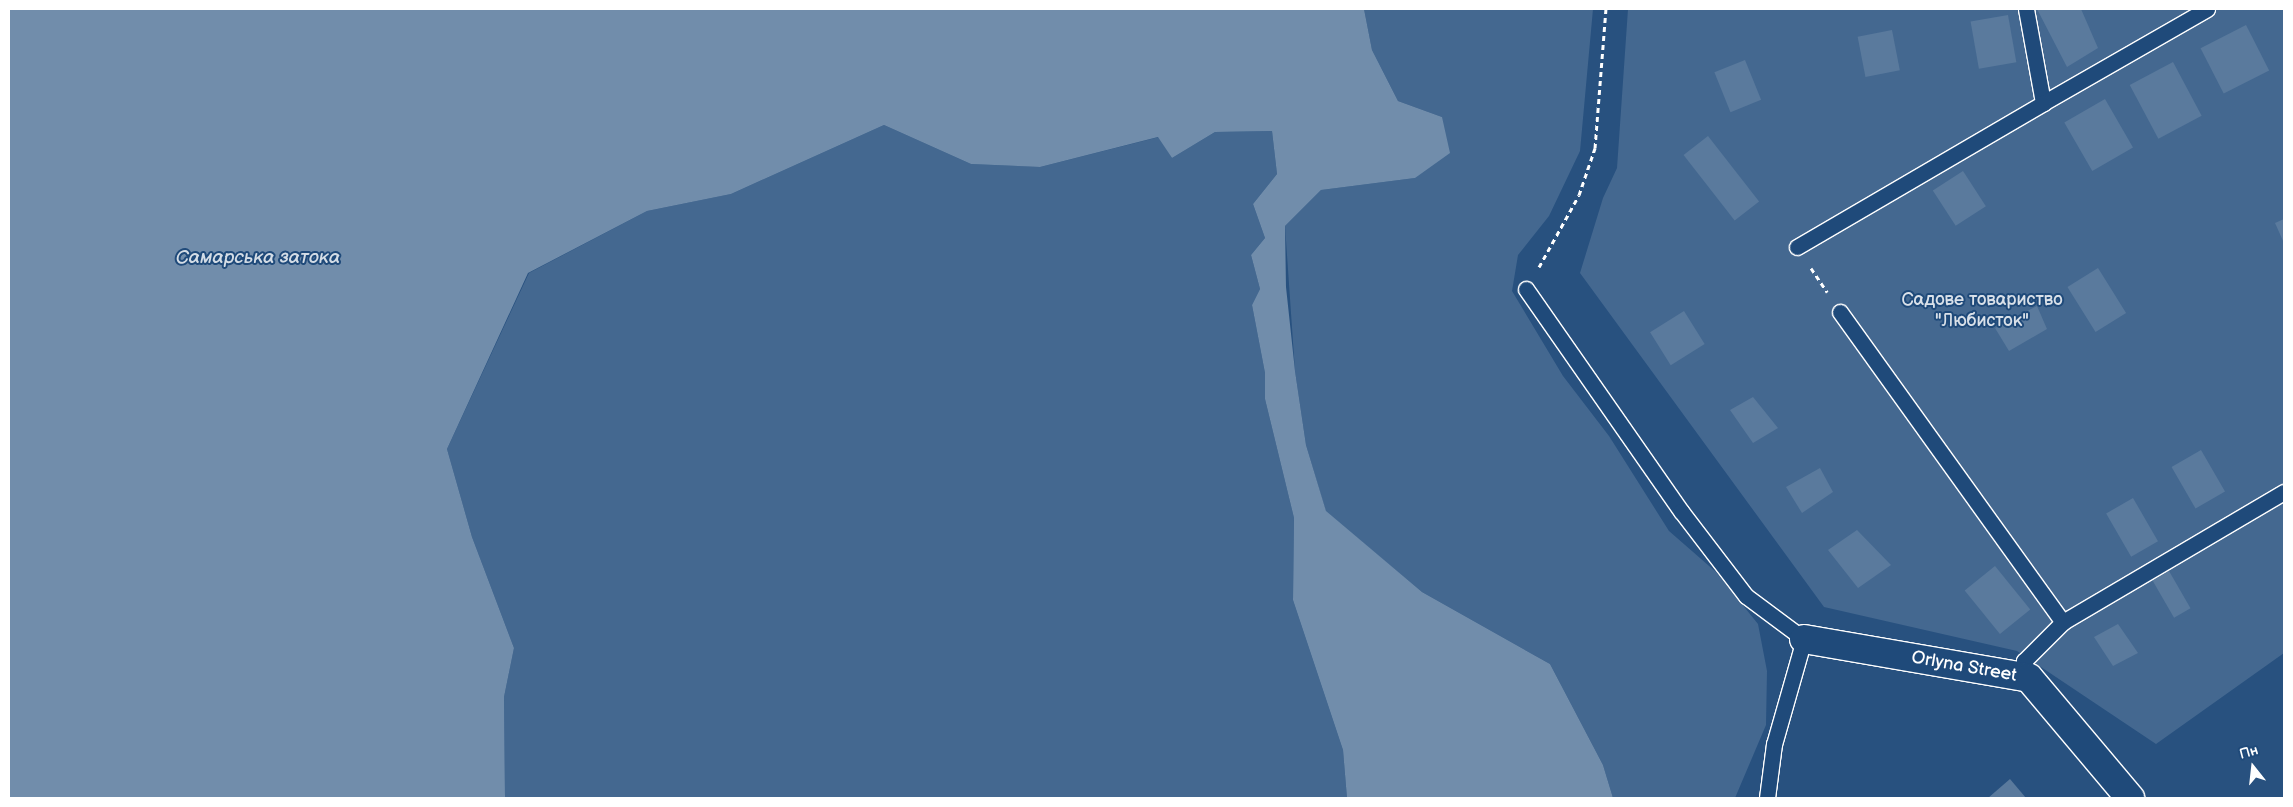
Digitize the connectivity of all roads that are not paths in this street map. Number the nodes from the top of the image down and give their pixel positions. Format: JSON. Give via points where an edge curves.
{"nodes":[{"id":1,"x":2026,"y":9,"type":"edge"},
{"id":2,"x":2207,"y":9,"type":"edge"},
{"id":3,"x":2043,"y":103,"type":"junction"},
{"id":4,"x":1798,"y":247,"type":"road end"},
{"id":5,"x":1526,"y":289,"type":"road end"},
{"id":6,"x":1840,"y":312,"type":"road end"},
{"id":7,"x":2284,"y":492,"type":"edge"},
{"id":8,"x":2063,"y":622,"type":"junction"},
{"id":9,"x":1804,"y":639,"type":"junction"},
{"id":10,"x":2029,"y":678,"type":"junction"},
{"id":11,"x":1767,"y":798,"type":"edge"},
{"id":12,"x":2130,"y":798,"type":"edge"}],
"edges":[{"from":1,"to":3,"type":"lane"},
{"from":2,"to":3,"type":"lane"},
{"from":3,"to":4,"type":"lane"},
{"from":5,"to":9,"type":"lane","via":[[1681,512],[1746,596]]},
{"from":6,"to":8,"type":"lane"},
{"from":7,"to":8,"type":"lane"},
{"from":8,"to":10,"type":"lane","via":[[2024,661]]},
{"from":9,"to":10,"type":"street","name":"Orlyna Street"},
{"from":9,"to":11,"type":"lane","via":[[1774,744]]},
{"from":10,"to":12,"type":"street","name":"Orlyna Street"}]}
